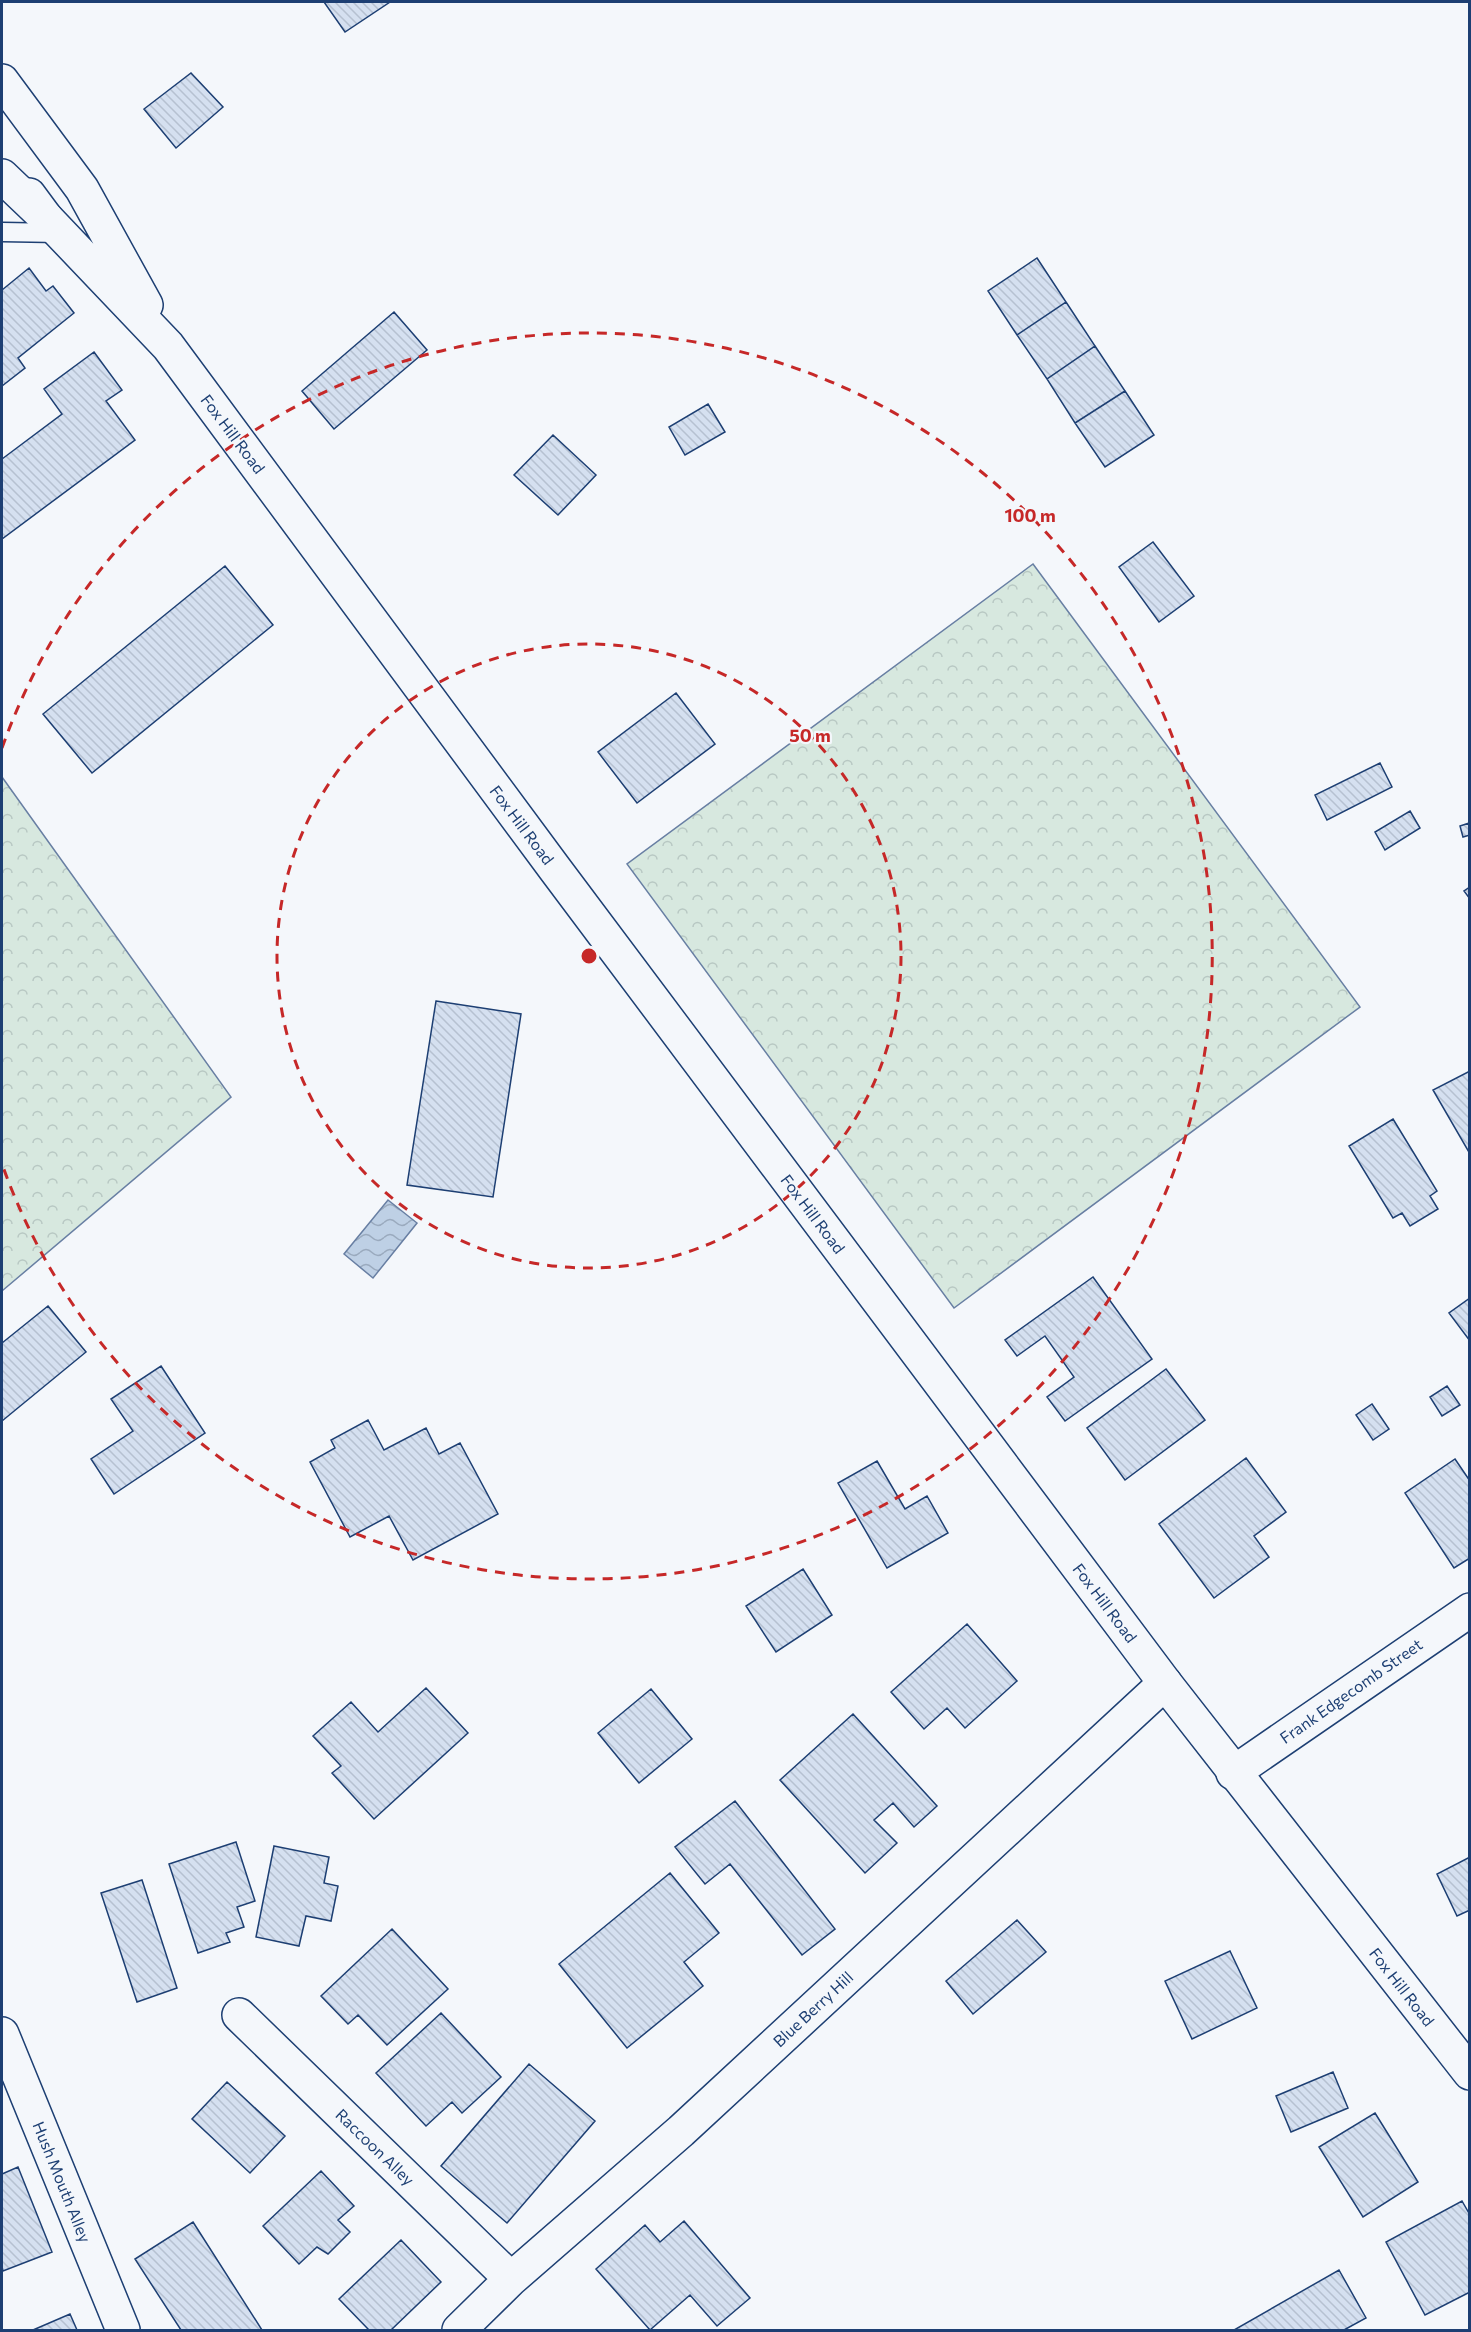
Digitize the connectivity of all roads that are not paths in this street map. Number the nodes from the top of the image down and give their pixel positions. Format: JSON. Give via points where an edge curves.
{"nodes":[{"id":1,"x":2,"y":81,"type":"edge"},
{"id":2,"x":2,"y":161,"type":"edge"},
{"id":3,"x":2,"y":176,"type":"edge"},
{"id":4,"x":54,"y":225,"type":"junction"},
{"id":5,"x":2,"y":232,"type":"edge"},
{"id":6,"x":168,"y":346,"type":"junction"},
{"id":7,"x":1470,"y":1610,"type":"edge"},
{"id":8,"x":1165,"y":1683,"type":"junction"},
{"id":9,"x":1233,"y":1773,"type":"junction"},
{"id":10,"x":239,"y":2015,"type":"dead end"},
{"id":11,"x":2,"y":2034,"type":"edge"},
{"id":12,"x":1470,"y":2073,"type":"edge"},
{"id":13,"x":511,"y":2279,"type":"junction"},
{"id":14,"x":123,"y":2331,"type":"edge"},
{"id":15,"x":459,"y":2331,"type":"edge"}],
"edges":[{"from":1,"to":6,"type":"main road","name":"Fox Hill Road","via":[[82,189]]},
{"from":2,"to":4,"type":"main road","name":"Fox Hill Road"},
{"from":3,"to":4,"type":"main road"},
{"from":4,"to":5,"type":"lane"},
{"from":4,"to":6,"type":"main road","name":"Fox Hill Road"},
{"from":6,"to":8,"type":"main road","name":"Fox Hill Road"},
{"from":7,"to":9,"type":"main road","name":"Frank Edgecomb Street"},
{"from":8,"to":9,"type":"main road","name":"Fox Hill Road"},
{"from":8,"to":13,"type":"main road","name":"Blue Berry Hill","via":[[681,2131]]},
{"from":9,"to":12,"type":"main road","name":"Fox Hill Road"},
{"from":10,"to":13,"type":"main road","name":"Raccoon Alley"},
{"from":11,"to":14,"type":"main road","name":"Hush Mouth Alley"},
{"from":13,"to":15,"type":"main road","name":"Blue Berry Hill"}]}
